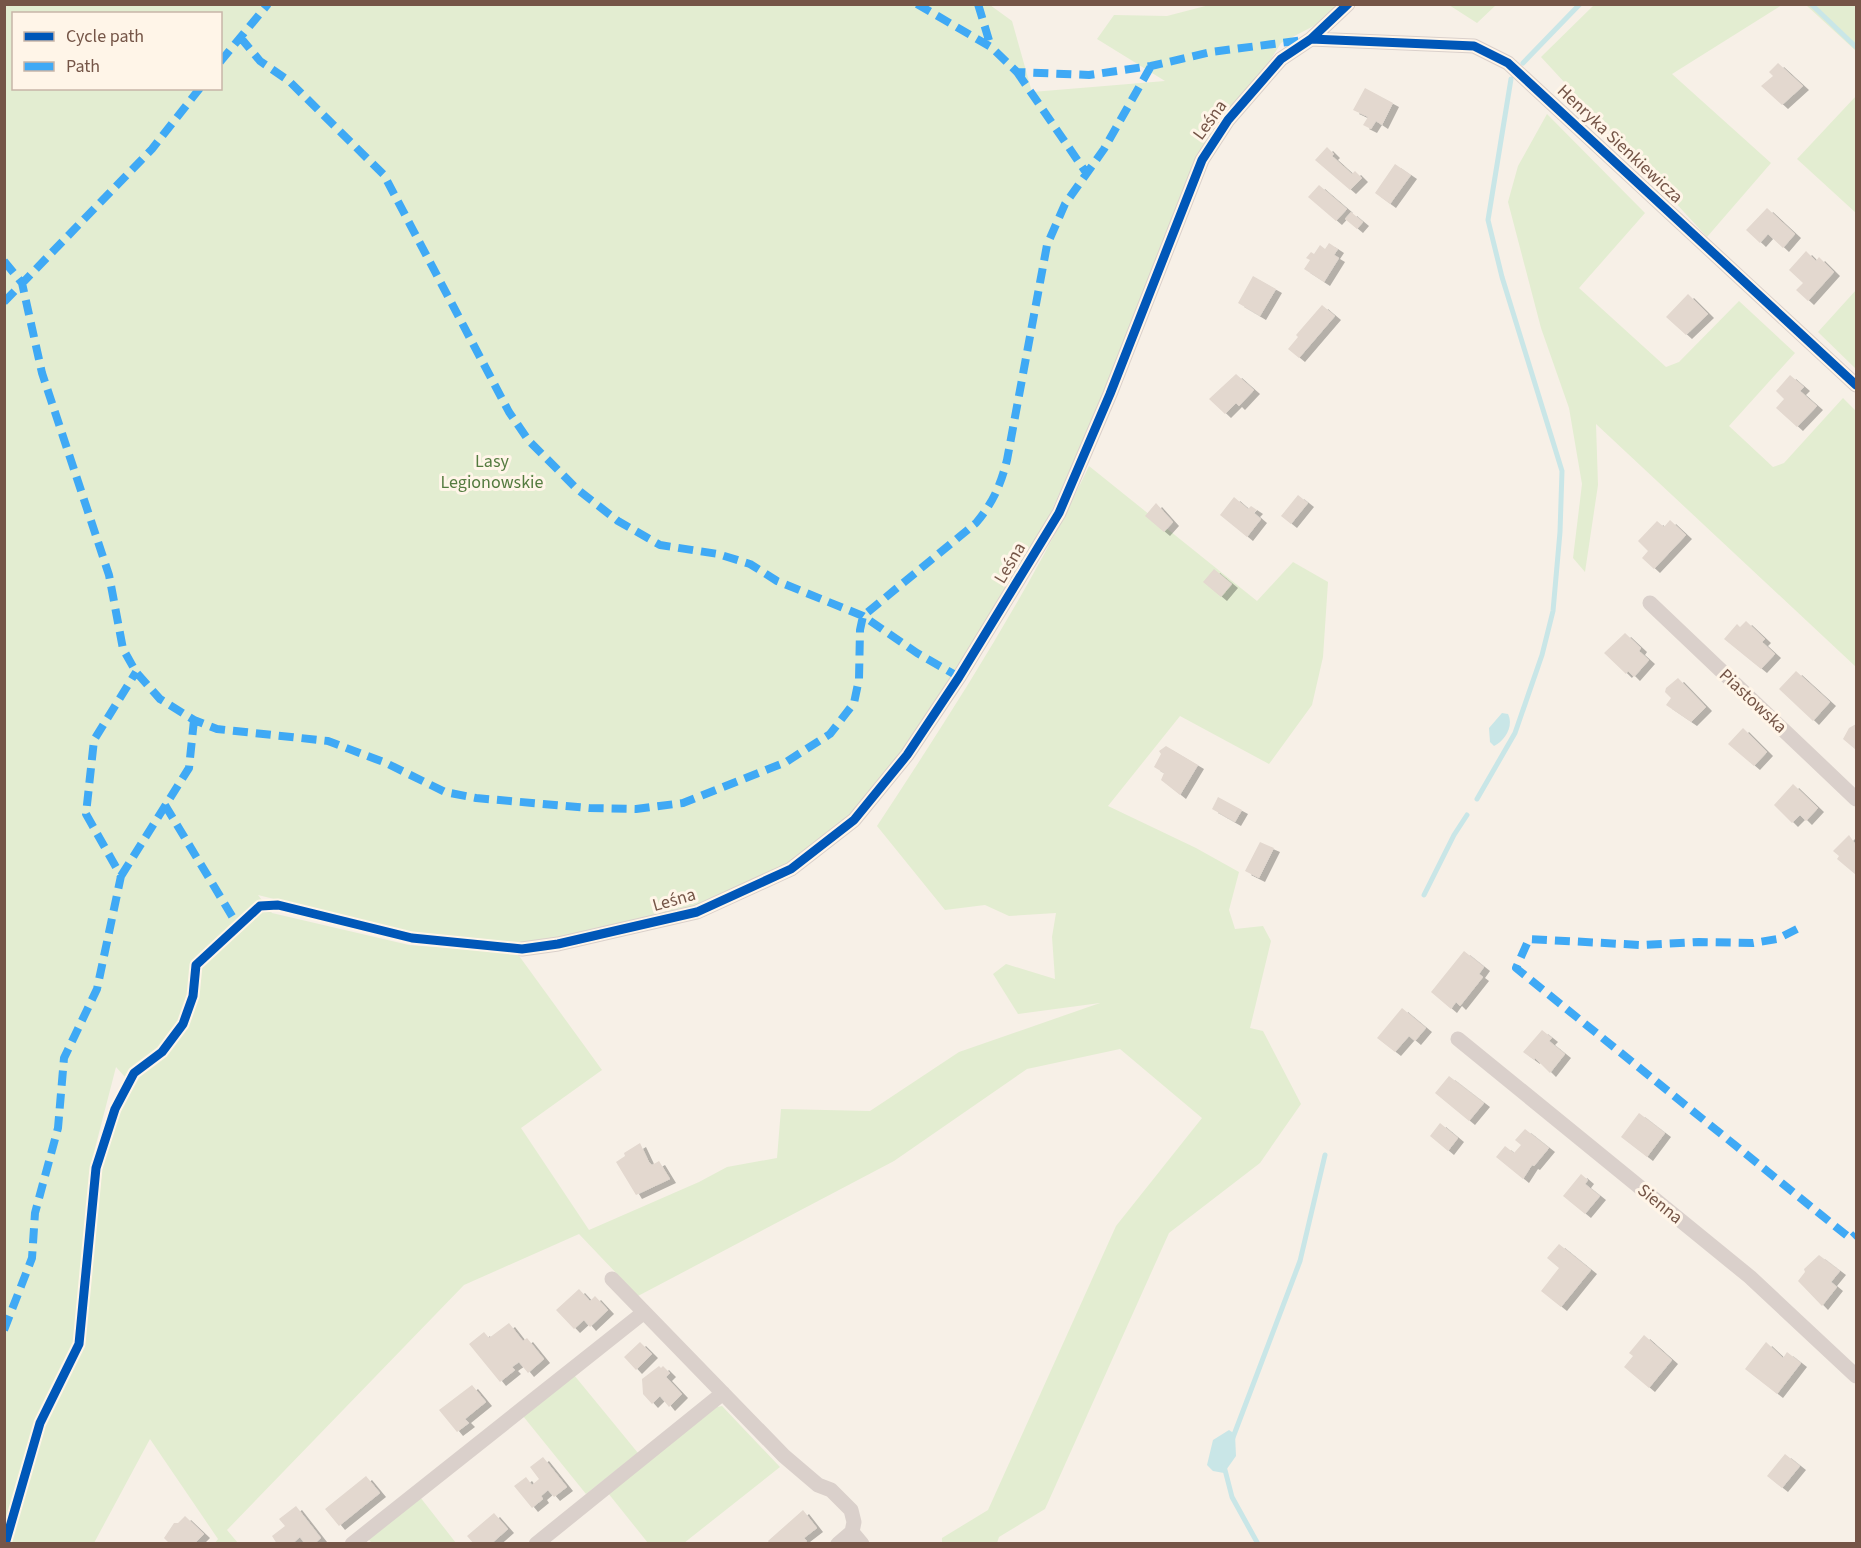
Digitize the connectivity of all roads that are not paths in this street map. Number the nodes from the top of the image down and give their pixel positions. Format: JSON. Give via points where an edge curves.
{"nodes":[{"id":1,"x":1348,"y":4,"type":"edge"},
{"id":2,"x":1311,"y":39,"type":"junction"},
{"id":3,"x":1857,"y":385,"type":"edge"},
{"id":4,"x":1650,"y":603,"type":"dead end"},
{"id":5,"x":1857,"y":799,"type":"edge"},
{"id":6,"x":522,"y":949,"type":"dead end"},
{"id":7,"x":1458,"y":1039,"type":"dead end"},
{"id":8,"x":612,"y":1279,"type":"dead end"},
{"id":9,"x":643,"y":1312,"type":"junction"},
{"id":10,"x":1857,"y":1376,"type":"edge"},
{"id":11,"x":723,"y":1393,"type":"junction"},
{"id":12,"x":857,"y":1538,"type":"edge"},
{"id":13,"x":352,"y":1544,"type":"edge"},
{"id":14,"x":536,"y":1544,"type":"edge"},
{"id":15,"x":838,"y":1544,"type":"edge"}],
"edges":[{"from":1,"to":2,"type":"street","name":"Leśna"},
{"from":2,"to":3,"type":"street","name":"Henryka Sienkiewicza","via":[[1474,46],[1508,63]]},
{"from":2,"to":6,"type":"street","name":"Leśna","via":[[1281,59],[1228,120],[1202,160],[1059,513],[907,755],[854,820],[791,869],[697,912]]},
{"from":4,"to":5,"type":"street","name":"Piastowska"},
{"from":7,"to":10,"type":"street","name":"Sienna","via":[[1750,1277]]},
{"from":8,"to":9,"type":"street"},
{"from":9,"to":11,"type":"street"},
{"from":9,"to":13,"type":"street"},
{"from":11,"to":12,"type":"street","via":[[803,1474],[844,1500]]},
{"from":11,"to":14,"type":"street"},
{"from":12,"to":15,"type":"street"}]}
